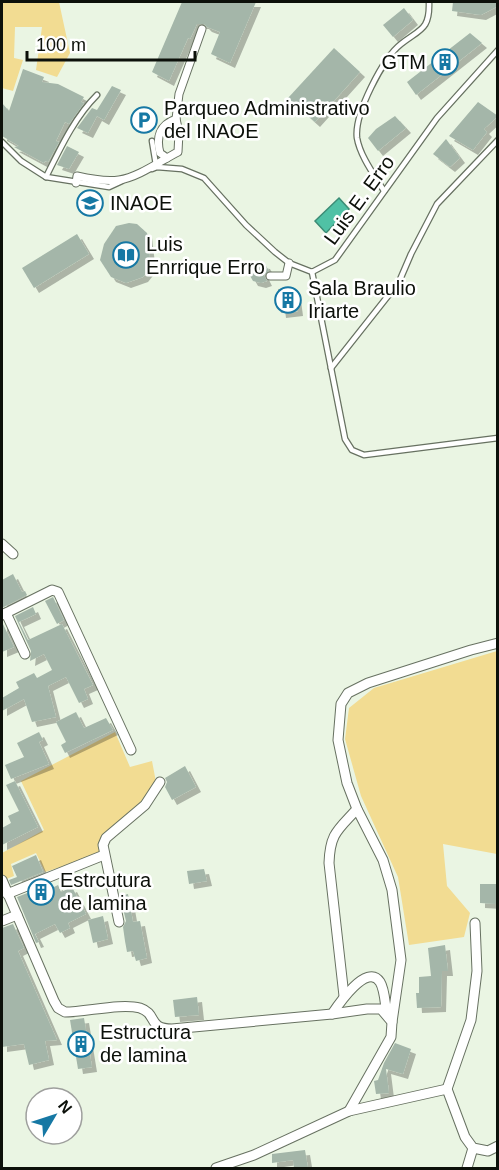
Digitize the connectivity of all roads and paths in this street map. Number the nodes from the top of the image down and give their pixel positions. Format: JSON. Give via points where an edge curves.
{"nodes":[{"id":1,"x":429,"y":2,"type":"edge"},
{"id":2,"x":202,"y":29,"type":"dead end"},
{"id":3,"x":498,"y":50,"type":"edge"},
{"id":4,"x":97,"y":95,"type":"dead end"},
{"id":5,"x":176,"y":119,"type":"junction"},
{"id":6,"x":498,"y":140,"type":"edge"},
{"id":7,"x":152,"y":141,"type":"dead end"},
{"id":8,"x":2,"y":142,"type":"edge"},
{"id":9,"x":167,"y":158,"type":"junction"},
{"id":10,"x":156,"y":165,"type":"junction"},
{"id":11,"x":46,"y":177,"type":"junction"},
{"id":12,"x":76,"y":183,"type":"joint"},
{"id":13,"x":384,"y":191,"type":"junction"},
{"id":14,"x":289,"y":264,"type":"junction"},
{"id":15,"x":312,"y":272,"type":"junction"},
{"id":16,"x":270,"y":276,"type":"dead end"},
{"id":17,"x":331,"y":368,"type":"junction"},
{"id":18,"x":498,"y":438,"type":"edge"},
{"id":19,"x":2,"y":544,"type":"edge"},
{"id":20,"x":13,"y":554,"type":"dead end"},
{"id":21,"x":4,"y":614,"type":"edge"},
{"id":22,"x":498,"y":643,"type":"edge"},
{"id":23,"x":25,"y":654,"type":"dead end"},
{"id":24,"x":131,"y":750,"type":"dead end"},
{"id":25,"x":160,"y":782,"type":"dead end"},
{"id":26,"x":357,"y":809,"type":"junction"},
{"id":27,"x":104,"y":855,"type":"junction"},
{"id":28,"x":2,"y":880,"type":"edge"},
{"id":29,"x":7,"y":894,"type":"junction"},
{"id":30,"x":17,"y":915,"type":"junction"},
{"id":31,"x":2,"y":921,"type":"edge"},
{"id":32,"x":119,"y":922,"type":"dead end"},
{"id":33,"x":475,"y":923,"type":"dead end"},
{"id":34,"x":344,"y":996,"type":"junction"},
{"id":35,"x":332,"y":1014,"type":"junction"},
{"id":36,"x":389,"y":1018,"type":"junction"},
{"id":37,"x":447,"y":1089,"type":"junction"},
{"id":38,"x":349,"y":1111,"type":"junction"},
{"id":39,"x":498,"y":1146,"type":"edge"},
{"id":40,"x":472,"y":1148,"type":"junction"},
{"id":41,"x":216,"y":1168,"type":"edge"},
{"id":42,"x":467,"y":1168,"type":"edge"}],
"edges":[{"from":1,"to":13,"type":"lane","via":[[423,30],[400,44],[386,60],[360,115],[357,138]]},
{"from":2,"to":5,"type":"street","via":[[179,94]]},
{"from":3,"to":13,"type":"lane","name":"Luis E. Erro","via":[[437,118]]},
{"from":4,"to":11,"type":"lane","via":[[63,142]]},
{"from":5,"to":9,"type":"street","via":[[178,152]]},
{"from":5,"to":9,"type":"street","via":[[162,127],[157,141],[160,153]]},
{"from":6,"to":17,"type":"lane","via":[[437,204],[399,282]]},
{"from":7,"to":10,"type":"lane"},
{"from":8,"to":11,"type":"lane","via":[[21,161]]},
{"from":9,"to":10,"type":"street"},
{"from":10,"to":12,"type":"street","via":[[119,180],[77,176]]},
{"from":10,"to":14,"type":"lane","via":[[204,178],[246,225]]},
{"from":11,"to":12,"type":"lane"},
{"from":13,"to":15,"type":"lane","name":"Luis E. Erro","via":[[335,260]]},
{"from":14,"to":15,"type":"lane"},
{"from":14,"to":16,"type":"street","via":[[286,276]]},
{"from":15,"to":17,"type":"lane"},
{"from":17,"to":18,"type":"lane","via":[[345,439],[352,450],[364,455]]},
{"from":19,"to":20,"type":"street"},
{"from":21,"to":23,"type":"street"},
{"from":21,"to":24,"type":"street","via":[[52,590],[58,592]]},
{"from":22,"to":26,"type":"street","via":[[368,683],[348,693],[341,704],[338,740],[346,783]]},
{"from":25,"to":27,"type":"street","via":[[145,805],[106,838]]},
{"from":26,"to":34,"type":"street","via":[[329,844]]},
{"from":26,"to":36,"type":"street","via":[[383,860],[392,890],[400,960]]},
{"from":27,"to":29,"type":"street"},
{"from":27,"to":32,"type":"street"},
{"from":28,"to":29,"type":"street"},
{"from":29,"to":30,"type":"street"},
{"from":30,"to":31,"type":"street"},
{"from":30,"to":35,"type":"street","via":[[54,1001],[65,1012],[131,1006],[149,1013],[161,1029]]},
{"from":33,"to":37,"type":"street","via":[[477,971],[471,1020]]},
{"from":34,"to":35,"type":"street"},
{"from":34,"to":36,"type":"street","via":[[360,981],[378,979]]},
{"from":35,"to":36,"type":"street","via":[[381,1009]]},
{"from":36,"to":38,"type":"street","via":[[391,1037]]},
{"from":37,"to":38,"type":"street"},
{"from":37,"to":40,"type":"street"},
{"from":38,"to":41,"type":"street","via":[[254,1155]]},
{"from":39,"to":40,"type":"street","via":[[488,1151]]},
{"from":40,"to":42,"type":"street"}]}
